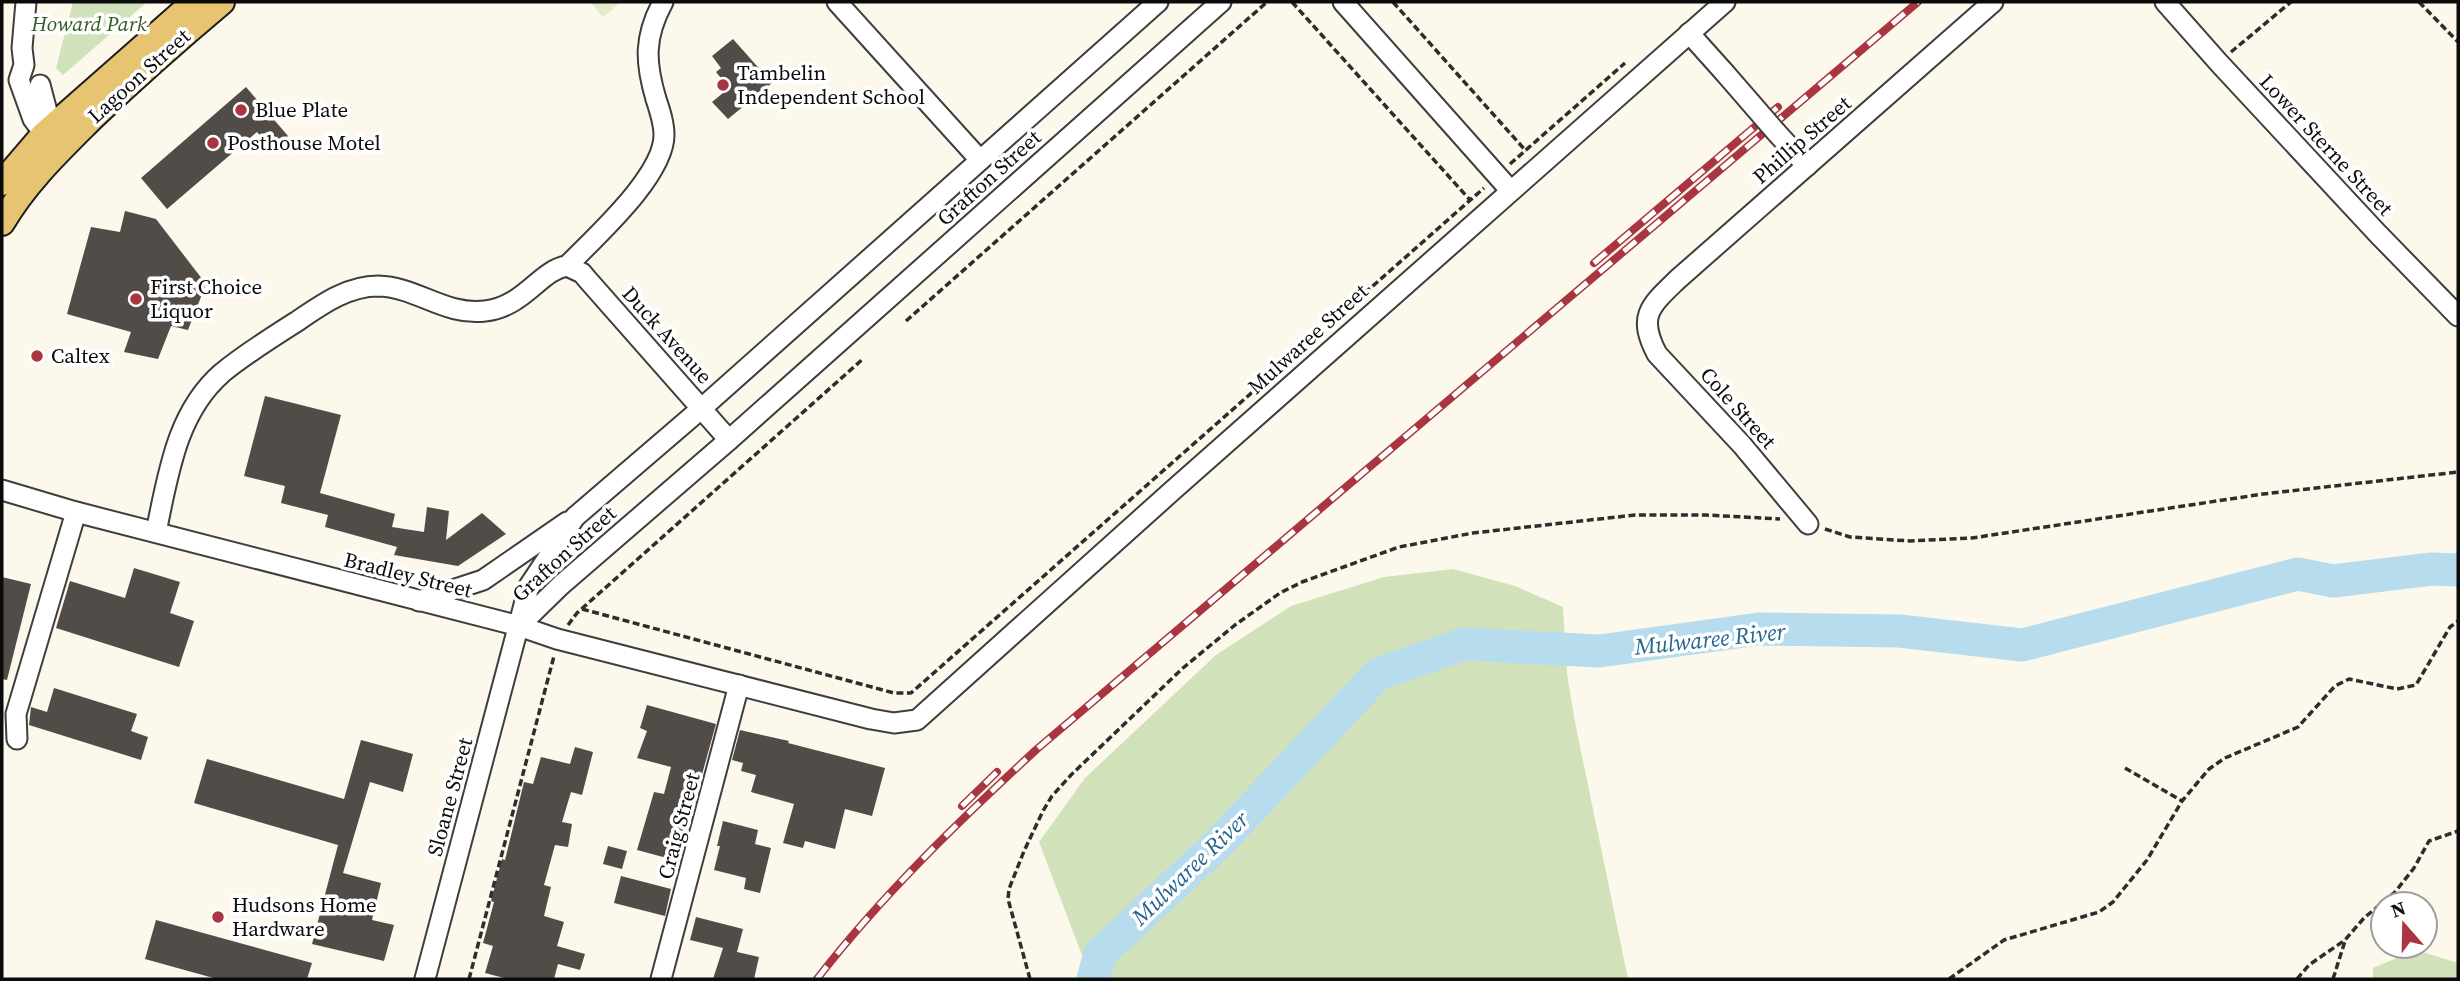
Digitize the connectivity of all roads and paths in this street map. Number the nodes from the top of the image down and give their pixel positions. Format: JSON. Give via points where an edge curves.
{"nodes":[{"id":1,"x":26,"y":2,"type":"edge"},
{"id":2,"x":194,"y":2,"type":"edge"},
{"id":3,"x":222,"y":2,"type":"edge"},
{"id":4,"x":663,"y":2,"type":"edge"},
{"id":5,"x":837,"y":2,"type":"edge"},
{"id":6,"x":1158,"y":2,"type":"edge"},
{"id":7,"x":1221,"y":2,"type":"edge"},
{"id":8,"x":1267,"y":2,"type":"edge"},
{"id":9,"x":1292,"y":2,"type":"edge"},
{"id":10,"x":1343,"y":2,"type":"edge"},
{"id":11,"x":1393,"y":2,"type":"edge"},
{"id":12,"x":1725,"y":2,"type":"edge"},
{"id":13,"x":1993,"y":2,"type":"edge"},
{"id":14,"x":2165,"y":2,"type":"edge"},
{"id":15,"x":2291,"y":2,"type":"edge"},
{"id":16,"x":2419,"y":2,"type":"edge"},
{"id":17,"x":1689,"y":33,"type":"junction"},
{"id":18,"x":2458,"y":42,"type":"edge"},
{"id":19,"x":1633,"y":56,"type":"dead end"},
{"id":20,"x":2219,"y":63,"type":"junction"},
{"id":21,"x":24,"y":65,"type":"junction"},
{"id":22,"x":54,"y":132,"type":"junction"},
{"id":23,"x":1526,"y":151,"type":"junction"},
{"id":24,"x":980,"y":160,"type":"junction"},
{"id":25,"x":1807,"y":166,"type":"junction"},
{"id":26,"x":2,"y":183,"type":"edge"},
{"id":27,"x":1504,"y":183,"type":"junction"},
{"id":28,"x":1470,"y":200,"type":"junction"},
{"id":29,"x":2,"y":223,"type":"edge"},
{"id":30,"x":567,"y":266,"type":"junction"},
{"id":31,"x":2458,"y":316,"type":"edge"},
{"id":32,"x":1646,"y":317,"type":"joint"},
{"id":33,"x":906,"y":321,"type":"dead end"},
{"id":34,"x":702,"y":408,"type":"junction"},
{"id":35,"x":729,"y":440,"type":"junction"},
{"id":36,"x":2458,"y":472,"type":"edge"},
{"id":37,"x":2,"y":490,"type":"edge"},
{"id":38,"x":76,"y":512,"type":"junction"},
{"id":39,"x":575,"y":517,"type":"junction"},
{"id":40,"x":1808,"y":524,"type":"junction"},
{"id":41,"x":156,"y":532,"type":"junction"},
{"id":42,"x":418,"y":601,"type":"junction"},
{"id":43,"x":582,"y":608,"type":"dead end"},
{"id":44,"x":2458,"y":621,"type":"edge"},
{"id":45,"x":519,"y":626,"type":"junction"},
{"id":46,"x":740,"y":685,"type":"junction"},
{"id":47,"x":925,"y":713,"type":"joint"},
{"id":48,"x":17,"y":739,"type":"dead end"},
{"id":49,"x":2125,"y":768,"type":"dead end"},
{"id":50,"x":2182,"y":801,"type":"junction"},
{"id":51,"x":2458,"y":831,"type":"edge"},
{"id":52,"x":2345,"y":940,"type":"junction"},
{"id":53,"x":425,"y":979,"type":"edge"},
{"id":54,"x":661,"y":979,"type":"edge"},
{"id":55,"x":1030,"y":979,"type":"edge"},
{"id":56,"x":1949,"y":979,"type":"edge"},
{"id":57,"x":2297,"y":979,"type":"edge"},
{"id":58,"x":2333,"y":979,"type":"edge"}],
"edges":[{"from":1,"to":21,"type":"street"},
{"from":2,"to":22,"type":"main road","name":"Lagoon Street"},
{"from":3,"to":22,"type":"main road","name":"Lagoon Street","via":[[125,85]]},
{"from":4,"to":30,"type":"street","via":[[649,38],[647,60],[662,118],[660,154],[652,173]]},
{"from":5,"to":24,"type":"street"},
{"from":6,"to":24,"type":"street","name":"Grafton Street"},
{"from":7,"to":35,"type":"street","name":"Grafton Street"},
{"from":8,"to":33,"type":"path"},
{"from":9,"to":28,"type":"path"},
{"from":10,"to":27,"type":"street"},
{"from":11,"to":23,"type":"path"},
{"from":12,"to":17,"type":"street","name":"Mulwaree Street"},
{"from":13,"to":25,"type":"street","name":"Phillip Street"},
{"from":14,"to":20,"type":"street","name":"Lower Sterne Street"},
{"from":15,"to":20,"type":"path"},
{"from":16,"to":18,"type":"path"},
{"from":17,"to":25,"type":"street","bridge":true},
{"from":17,"to":27,"type":"street","name":"Mulwaree Street"},
{"from":19,"to":23,"type":"path"},
{"from":20,"to":31,"type":"street","name":"Lower Sterne Street"},
{"from":21,"to":22,"type":"street","via":[[40,85]]},
{"from":21,"to":22,"type":"street","via":[[19,80],[29,110]]},
{"from":22,"to":26,"type":"main road"},
{"from":22,"to":29,"type":"main road"},
{"from":23,"to":27,"type":"path"},
{"from":24,"to":34,"type":"street","name":"Grafton Street"},
{"from":25,"to":32,"type":"street","name":"Phillip Street","via":[[1678,279]]},
{"from":27,"to":28,"type":"path"},
{"from":27,"to":47,"type":"street","name":"Mulwaree Street"},
{"from":28,"to":43,"type":"path","via":[[911,693],[901,695]]},
{"from":30,"to":34,"type":"street","name":"Duck Avenue","via":[[582,273]]},
{"from":30,"to":41,"type":"street","via":[[521,298],[492,311],[462,312],[408,291],[375,286],[342,294],[302,317],[228,368],[197,401],[177,444]]},
{"from":32,"to":40,"type":"street","name":"Cole Street","via":[[1647,335],[1657,354]]},
{"from":34,"to":35,"type":"street","name":"Duck Avenue"},
{"from":34,"to":39,"type":"street","name":"Grafton Street"},
{"from":35,"to":45,"type":"street","name":"Grafton Street"},
{"from":36,"to":40,"type":"path","via":[[2263,494],[1972,538],[1910,541],[1850,537]]},
{"from":37,"to":38,"type":"street","name":"Bradley Street"},
{"from":38,"to":41,"type":"street","name":"Bradley Street"},
{"from":38,"to":48,"type":"street","via":[[16,714]]},
{"from":39,"to":42,"type":"street","via":[[483,580]]},
{"from":39,"to":45,"type":"street","name":"Grafton Street","via":[[529,586]]},
{"from":40,"to":55,"type":"path","via":[[1753,516],[1664,514],[1473,533],[1399,547],[1280,593],[1183,668],[1052,796],[1009,889],[1008,905]]},
{"from":41,"to":42,"type":"street","name":"Bradley Street"},
{"from":42,"to":45,"type":"street","name":"Bradley Street"},
{"from":44,"to":50,"type":"path","via":[[2416,685],[2397,690],[2349,679],[2335,686],[2298,727],[2209,769]]},
{"from":45,"to":46,"type":"street","name":"Bradley Street"},
{"from":45,"to":53,"type":"street","name":"Sloane Street"},
{"from":46,"to":47,"type":"street","name":"Bradley Street","via":[[894,723],[917,720]]},
{"from":46,"to":54,"type":"street","name":"Craig Street"},
{"from":49,"to":50,"type":"path"},
{"from":50,"to":56,"type":"path","via":[[2147,860],[2113,902],[2099,912],[2004,940]]},
{"from":51,"to":52,"type":"path","via":[[2429,841],[2395,892]]},
{"from":52,"to":57,"type":"path"},
{"from":52,"to":58,"type":"path"}]}
